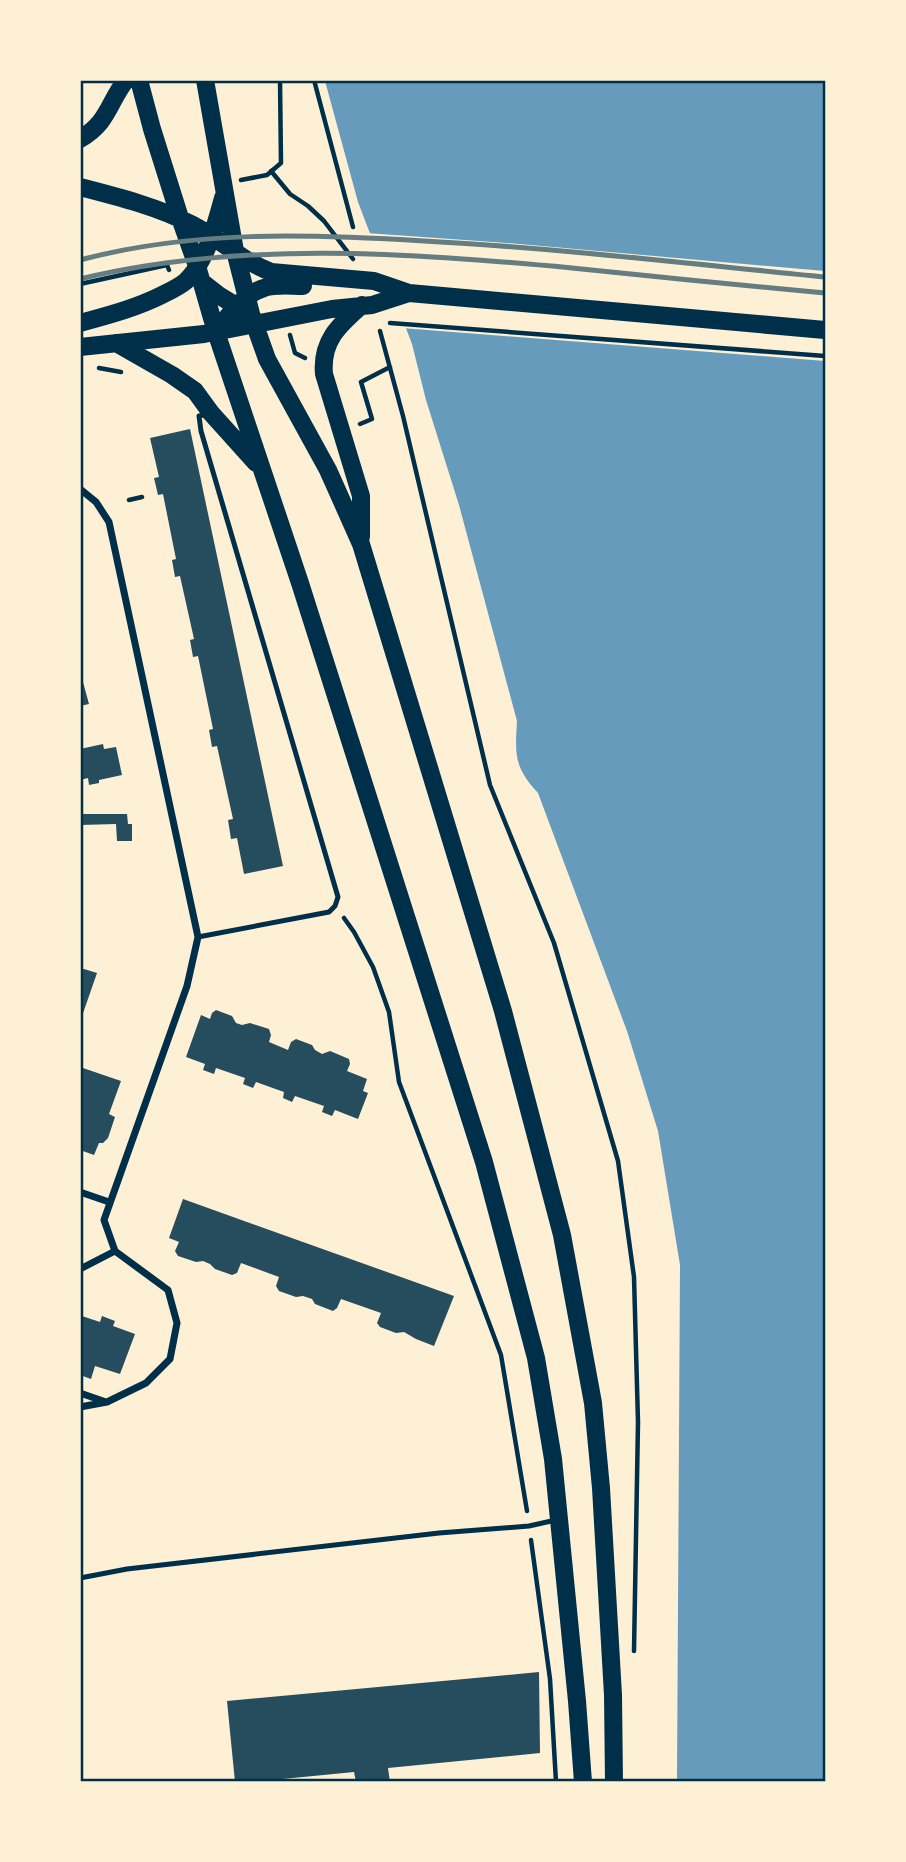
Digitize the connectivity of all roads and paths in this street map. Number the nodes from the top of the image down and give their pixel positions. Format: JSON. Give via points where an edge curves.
{"nodes":[{"id":1,"x":126,"y":80,"type":"edge"},
{"id":2,"x":139,"y":80,"type":"edge"},
{"id":3,"x":205,"y":80,"type":"edge"},
{"id":4,"x":279,"y":80,"type":"edge"},
{"id":5,"x":314,"y":80,"type":"edge"},
{"id":6,"x":80,"y":139,"type":"edge"},
{"id":7,"x":271,"y":171,"type":"junction"},
{"id":8,"x":247,"y":180,"type":"dead end"},
{"id":9,"x":80,"y":187,"type":"edge"},
{"id":10,"x":224,"y":191,"type":"junction"},
{"id":11,"x":180,"y":218,"type":"junction"},
{"id":12,"x":353,"y":227,"type":"dead end"},
{"id":13,"x":212,"y":235,"type":"junction"},
{"id":14,"x":235,"y":251,"type":"junction"},
{"id":15,"x":362,"y":262,"type":"dead end"},
{"id":16,"x":200,"y":274,"type":"junction"},
{"id":17,"x":172,"y":277,"type":"dead end"},
{"id":18,"x":324,"y":277,"type":"junction"},
{"id":19,"x":80,"y":284,"type":"edge"},
{"id":20,"x":409,"y":293,"type":"junction"},
{"id":21,"x":362,"y":306,"type":"junction"},
{"id":22,"x":252,"y":312,"type":"junction"},
{"id":23,"x":381,"y":322,"type":"dead end"},
{"id":24,"x":80,"y":323,"type":"edge"},
{"id":25,"x":825,"y":330,"type":"edge"},
{"id":26,"x":380,"y":331,"type":"dead end"},
{"id":27,"x":216,"y":332,"type":"junction"},
{"id":28,"x":285,"y":336,"type":"dead end"},
{"id":29,"x":303,"y":341,"type":"dead end"},
{"id":30,"x":116,"y":343,"type":"junction"},
{"id":31,"x":80,"y":347,"type":"edge"},
{"id":32,"x":293,"y":348,"type":"dead end"},
{"id":33,"x":285,"y":350,"type":"dead end"},
{"id":34,"x":825,"y":356,"type":"edge"},
{"id":35,"x":390,"y":367,"type":"junction"},
{"id":36,"x":211,"y":413,"type":"junction"},
{"id":37,"x":358,"y":425,"type":"dead end"},
{"id":38,"x":261,"y":468,"type":"junction"},
{"id":39,"x":80,"y":489,"type":"edge"},
{"id":40,"x":142,"y":497,"type":"dead end"},
{"id":41,"x":129,"y":500,"type":"dead end"},
{"id":42,"x":361,"y":544,"type":"junction"},
{"id":43,"x":335,"y":906,"type":"junction"},
{"id":44,"x":198,"y":937,"type":"junction"},
{"id":45,"x":80,"y":1192,"type":"edge"},
{"id":46,"x":110,"y":1202,"type":"junction"},
{"id":47,"x":115,"y":1251,"type":"junction"},
{"id":48,"x":80,"y":1269,"type":"edge"},
{"id":49,"x":80,"y":1393,"type":"edge"},
{"id":50,"x":107,"y":1402,"type":"junction"},
{"id":51,"x":80,"y":1407,"type":"edge"},
{"id":52,"x":559,"y":1520,"type":"junction"},
{"id":53,"x":529,"y":1526,"type":"junction"},
{"id":54,"x":80,"y":1578,"type":"edge"},
{"id":55,"x":634,"y":1656,"type":"dead end"},
{"id":56,"x":556,"y":1782,"type":"edge"},
{"id":57,"x":583,"y":1782,"type":"edge"},
{"id":58,"x":614,"y":1782,"type":"edge"}],
"edges":[{"from":1,"to":6,"type":"main road","via":[[106,117]]},
{"from":2,"to":11,"type":"main road"},
{"from":3,"to":10,"type":"main road"},
{"from":4,"to":7,"type":"path","via":[[281,163]]},
{"from":5,"to":12,"type":"path"},
{"from":7,"to":8,"type":"path"},
{"from":7,"to":15,"type":"path","via":[[290,194],[324,221],[352,259]]},
{"from":9,"to":11,"type":"main road"},
{"from":10,"to":13,"type":"main road"},
{"from":10,"to":14,"type":"main road"},
{"from":11,"to":13,"type":"main road"},
{"from":11,"to":16,"type":"main road"},
{"from":13,"to":14,"type":"main road"},
{"from":13,"to":16,"type":"main road"},
{"from":14,"to":18,"type":"main road","via":[[271,272]]},
{"from":14,"to":22,"type":"main road"},
{"from":16,"to":22,"type":"main road"},
{"from":16,"to":24,"type":"main road","via":[[135,308]]},
{"from":16,"to":27,"type":"main road"},
{"from":17,"to":19,"type":"path","via":[[167,265]]},
{"from":18,"to":20,"type":"main road","via":[[374,281]]},
{"from":18,"to":22,"type":"main road","via":[[307,286],[264,288]]},
{"from":20,"to":21,"type":"main road"},
{"from":20,"to":25,"type":"main road"},
{"from":21,"to":22,"type":"main road"},
{"from":21,"to":42,"type":"main road","via":[[337,328],[324,362],[361,496]]},
{"from":22,"to":27,"type":"main road"},
{"from":22,"to":27,"type":"main road"},
{"from":22,"to":42,"type":"main road","via":[[267,359],[328,470]]},
{"from":23,"to":34,"type":"path"},
{"from":26,"to":35,"type":"path"},
{"from":27,"to":30,"type":"main road"},
{"from":27,"to":38,"type":"main road"},
{"from":28,"to":29,"type":"path"},
{"from":30,"to":31,"type":"main road"},
{"from":30,"to":36,"type":"main road","via":[[172,374],[195,391]]},
{"from":32,"to":33,"type":"path"},
{"from":35,"to":37,"type":"path","via":[[362,382],[372,419]]},
{"from":35,"to":55,"type":"path","via":[[490,785],[554,943],[618,1161],[634,1277],[638,1422]]},
{"from":36,"to":38,"type":"main road"},
{"from":36,"to":43,"type":"lane","via":[[199,416],[201,431],[336,888]]},
{"from":38,"to":52,"type":"main road","via":[[484,1162],[536,1358]]},
{"from":39,"to":44,"type":"street","via":[[109,522]]},
{"from":40,"to":41,"type":"path"},
{"from":42,"to":58,"type":"main road","via":[[503,1011],[562,1235],[594,1415],[601,1488]]},
{"from":43,"to":44,"type":"lane","via":[[328,912]]},
{"from":43,"to":53,"type":"path","via":[[373,967],[389,1012],[399,1082],[501,1355]]},
{"from":44,"to":46,"type":"street","via":[[187,986]]},
{"from":45,"to":46,"type":"street"},
{"from":46,"to":47,"type":"street","via":[[104,1220]]},
{"from":47,"to":48,"type":"street"},
{"from":47,"to":50,"type":"street","via":[[168,1290],[177,1323],[170,1359],[146,1383]]},
{"from":49,"to":50,"type":"street"},
{"from":50,"to":51,"type":"street"},
{"from":52,"to":53,"type":"lane"},
{"from":52,"to":57,"type":"main road"},
{"from":53,"to":54,"type":"lane","via":[[141,1567]]},
{"from":53,"to":56,"type":"path","via":[[550,1679]]}]}
